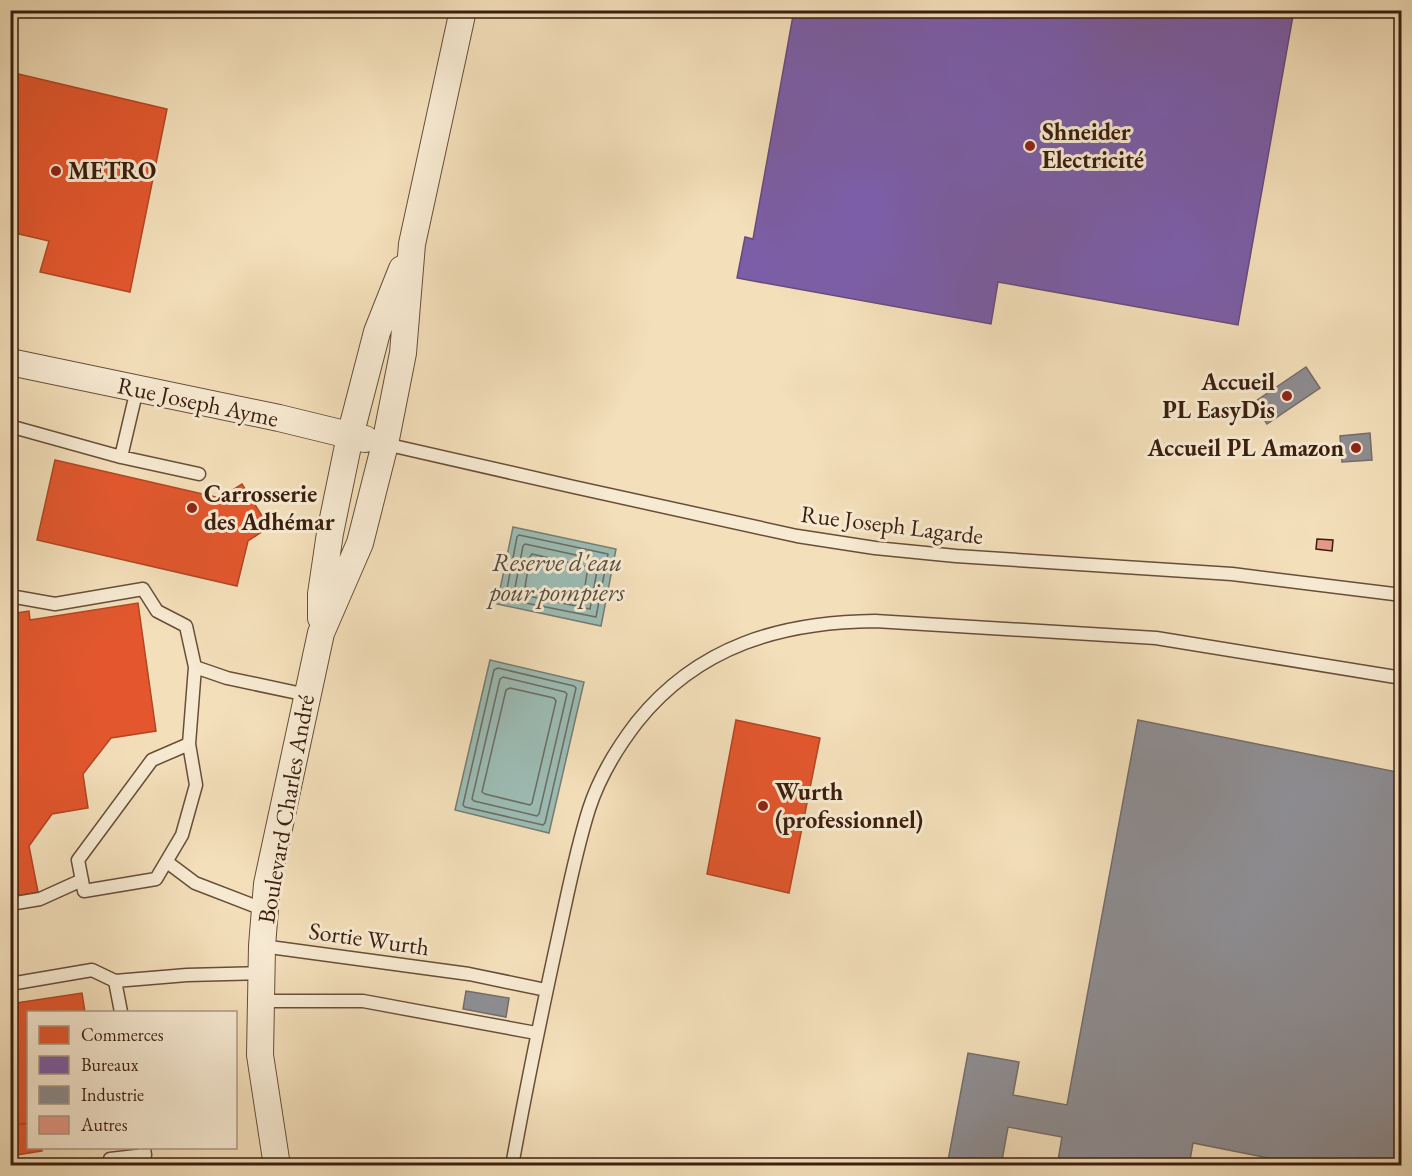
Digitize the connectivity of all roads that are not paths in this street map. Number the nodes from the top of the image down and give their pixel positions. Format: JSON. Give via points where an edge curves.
{"nodes":[{"id":1,"x":463,"y":10,"type":"edge"},
{"id":2,"x":412,"y":244,"type":"junction"},
{"id":3,"x":10,"y":362,"type":"edge"},
{"id":4,"x":137,"y":388,"type":"junction"},
{"id":5,"x":13,"y":427,"type":"dead end"},
{"id":6,"x":368,"y":440,"type":"junction"},
{"id":7,"x":121,"y":457,"type":"junction"},
{"id":8,"x":199,"y":474,"type":"dead end"},
{"id":9,"x":1401,"y":595,"type":"edge"},
{"id":10,"x":10,"y":596,"type":"edge"},
{"id":11,"x":321,"y":633,"type":"junction"},
{"id":12,"x":195,"y":667,"type":"junction"},
{"id":13,"x":1401,"y":678,"type":"edge"},
{"id":14,"x":307,"y":695,"type":"junction"},
{"id":15,"x":189,"y":744,"type":"junction"},
{"id":16,"x":167,"y":862,"type":"junction"},
{"id":17,"x":82,"y":880,"type":"junction"},
{"id":18,"x":10,"y":904,"type":"edge"},
{"id":19,"x":266,"y":910,"type":"junction"},
{"id":20,"x":262,"y":946,"type":"junction"},
{"id":21,"x":261,"y":973,"type":"junction"},
{"id":22,"x":116,"y":981,"type":"junction"},
{"id":23,"x":10,"y":984,"type":"edge"},
{"id":24,"x":546,"y":990,"type":"junction"},
{"id":25,"x":260,"y":1001,"type":"junction"},
{"id":26,"x":121,"y":1011,"type":"edge"},
{"id":27,"x":536,"y":1033,"type":"junction"},
{"id":28,"x":144,"y":1149,"type":"edge"},
{"id":29,"x":110,"y":1159,"type":"dead end"},
{"id":30,"x":277,"y":1166,"type":"edge"},
{"id":31,"x":512,"y":1166,"type":"edge"}],
"edges":[{"from":1,"to":2,"type":"street","name":"Boulevard Charles André"},
{"from":2,"to":6,"type":"street","name":"Boulevard Charles André","via":[[377,332]]},
{"from":2,"to":6,"type":"street","name":"Boulevard Charles André","via":[[403,353]]},
{"from":3,"to":4,"type":"street","name":"Rue Joseph Ayme"},
{"from":4,"to":6,"type":"street","name":"Rue Joseph Ayme"},
{"from":4,"to":7,"type":"lane"},
{"from":5,"to":7,"type":"lane"},
{"from":6,"to":9,"type":"lane","name":"Rue Joseph Lagarde","via":[[574,488],[864,546],[1232,574]]},
{"from":6,"to":11,"type":"street","name":"Boulevard Charles André","via":[[330,533],[321,594]]},
{"from":6,"to":11,"type":"street","name":"Boulevard Charles André","via":[[351,520],[360,543]]},
{"from":7,"to":8,"type":"lane"},
{"from":10,"to":12,"type":"lane","via":[[55,604],[143,589],[157,611],[186,626]]},
{"from":11,"to":14,"type":"street","name":"Boulevard Charles André"},
{"from":12,"to":14,"type":"lane"},
{"from":12,"to":15,"type":"lane"},
{"from":13,"to":24,"type":"lane","via":[[1156,638],[887,621],[839,621],[787,630],[745,643],[710,658],[678,679],[620,744],[589,809]]},
{"from":14,"to":19,"type":"street","name":"Boulevard Charles André","via":[[267,884]]},
{"from":15,"to":16,"type":"lane","via":[[196,785],[182,835]]},
{"from":15,"to":17,"type":"lane","via":[[152,760],[78,860]]},
{"from":16,"to":17,"type":"lane","via":[[156,879],[84,891]]},
{"from":16,"to":19,"type":"lane","via":[[195,883]]},
{"from":17,"to":18,"type":"lane","via":[[40,899]]},
{"from":19,"to":20,"type":"street","name":"Boulevard Charles André"},
{"from":20,"to":21,"type":"street","name":"Boulevard Charles André"},
{"from":20,"to":24,"type":"lane","name":"Sortie Wurth","via":[[470,974]]},
{"from":21,"to":22,"type":"lane"},
{"from":21,"to":25,"type":"street","name":"Boulevard Charles André"},
{"from":22,"to":23,"type":"lane","via":[[92,970]]},
{"from":22,"to":26,"type":"lane"},
{"from":24,"to":27,"type":"lane"},
{"from":25,"to":27,"type":"lane","via":[[363,1001]]},
{"from":25,"to":30,"type":"street","name":"Boulevard Charles André","via":[[260,1055]]},
{"from":27,"to":31,"type":"lane"},
{"from":28,"to":29,"type":"lane","via":[[146,1155]]}]}
